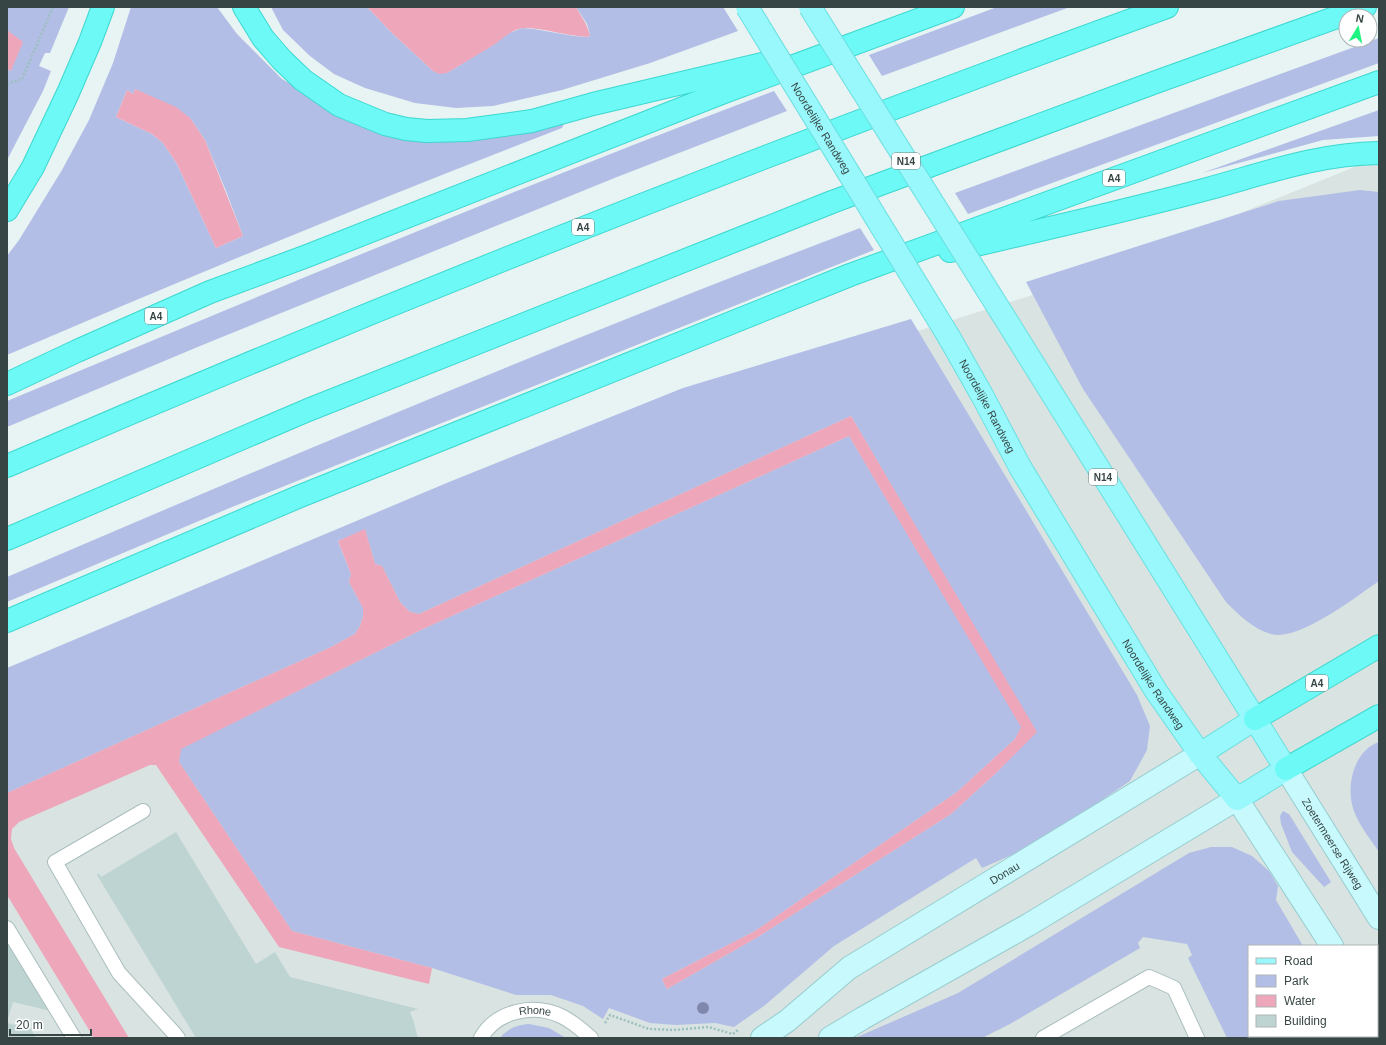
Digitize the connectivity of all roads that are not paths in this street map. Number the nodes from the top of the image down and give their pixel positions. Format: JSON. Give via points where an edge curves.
{"nodes":[{"id":1,"x":103,"y":7,"type":"edge"},
{"id":2,"x":244,"y":7,"type":"edge"},
{"id":3,"x":747,"y":7,"type":"edge"},
{"id":4,"x":810,"y":7,"type":"edge"},
{"id":5,"x":953,"y":7,"type":"edge"},
{"id":6,"x":1167,"y":7,"type":"edge"},
{"id":7,"x":1365,"y":7,"type":"edge"},
{"id":8,"x":861,"y":41,"type":"junction"},
{"id":9,"x":1379,"y":82,"type":"edge"},
{"id":10,"x":1379,"y":154,"type":"edge"},
{"id":11,"x":7,"y":210,"type":"edge"},
{"id":12,"x":850,"y":275,"type":"junction"},
{"id":13,"x":7,"y":384,"type":"edge"},
{"id":14,"x":7,"y":466,"type":"edge"},
{"id":15,"x":7,"y":539,"type":"edge"},
{"id":16,"x":7,"y":621,"type":"edge"},
{"id":17,"x":1379,"y":646,"type":"edge"},
{"id":18,"x":1379,"y":716,"type":"edge"},
{"id":19,"x":1255,"y":719,"type":"junction"},
{"id":20,"x":1200,"y":754,"type":"junction"},
{"id":21,"x":1286,"y":769,"type":"junction"},
{"id":22,"x":1237,"y":799,"type":"junction"},
{"id":23,"x":143,"y":811,"type":"dead end"},
{"id":24,"x":1379,"y":918,"type":"edge"},
{"id":25,"x":7,"y":928,"type":"edge"},
{"id":26,"x":1331,"y":945,"type":"edge"},
{"id":27,"x":590,"y":1037,"type":"edge"},
{"id":28,"x":74,"y":1038,"type":"edge"},
{"id":29,"x":178,"y":1038,"type":"edge"},
{"id":30,"x":481,"y":1038,"type":"edge"},
{"id":31,"x":762,"y":1038,"type":"edge"},
{"id":32,"x":830,"y":1038,"type":"edge"},
{"id":33,"x":1043,"y":1038,"type":"edge"},
{"id":34,"x":1197,"y":1038,"type":"edge"}],
"edges":[{"from":1,"to":11,"type":"highway","via":[[68,94],[32,167]]},
{"from":2,"to":8,"type":"highway","number":"A4","via":[[263,38],[302,80],[339,105],[385,124],[427,131],[467,130],[532,121],[593,104]]},
{"from":3,"to":20,"type":"main road","name":"Noordelijke Randweg","bridge":true,"via":[[949,337],[1020,467],[1068,547],[1156,692]]},
{"from":4,"to":19,"type":"main road","number":"N14","bridge":true},
{"from":5,"to":8,"type":"highway","number":"A4"},
{"from":6,"to":14,"type":"highway","number":"A4","via":[[572,231]]},
{"from":7,"to":15,"type":"highway","via":[[825,205],[308,410]]},
{"from":8,"to":13,"type":"highway","number":"A4","via":[[210,292]]},
{"from":9,"to":12,"type":"highway","number":"A4"},
{"from":10,"to":12,"type":"highway","number":"A4","via":[[1317,159],[1294,164],[1206,189]]},
{"from":12,"to":16,"type":"highway","number":"A4","via":[[305,494]]},
{"from":17,"to":19,"type":"highway","number":"A4"},
{"from":18,"to":21,"type":"highway"},
{"from":19,"to":20,"type":"main road","name":"Donau"},
{"from":19,"to":21,"type":"main road","number":"N14"},
{"from":20,"to":22,"type":"main road","name":"Noordelijke Randweg"},
{"from":20,"to":31,"type":"main road","name":"Donau","via":[[849,968],[787,1021]]},
{"from":21,"to":22,"type":"main road"},
{"from":21,"to":24,"type":"main road","name":"Zoetermeerse Rijweg","number":"N14"},
{"from":22,"to":26,"type":"main road"},
{"from":22,"to":32,"type":"main road","via":[[1028,925]]},
{"from":23,"to":29,"type":"lane","via":[[55,862],[119,973]]},
{"from":25,"to":28,"type":"lane"},
{"from":27,"to":30,"type":"lane","name":"Rhone","via":[[560,1015],[520,1010],[497,1020]]},
{"from":33,"to":34,"type":"lane","via":[[1150,977],[1174,988]]}]}
